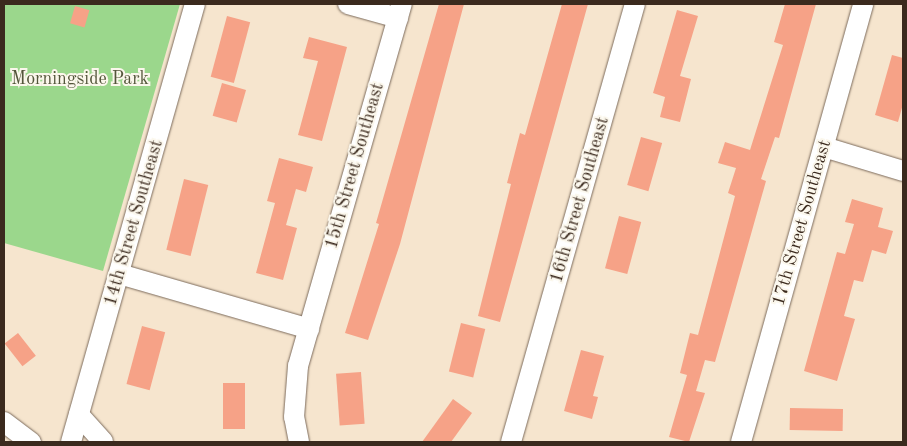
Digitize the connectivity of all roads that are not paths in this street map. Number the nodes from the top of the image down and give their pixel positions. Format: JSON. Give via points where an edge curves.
{"nodes":[{"id":1,"x":195,"y":4,"type":"edge"},
{"id":2,"x":348,"y":4,"type":"edge"},
{"id":3,"x":635,"y":4,"type":"edge"},
{"id":4,"x":863,"y":4,"type":"edge"},
{"id":5,"x":400,"y":11,"type":"edge"},
{"id":6,"x":824,"y":147,"type":"junction"},
{"id":7,"x":903,"y":171,"type":"edge"},
{"id":8,"x":119,"y":274,"type":"junction"},
{"id":9,"x":309,"y":329,"type":"junction"},
{"id":10,"x":79,"y":415,"type":"junction"},
{"id":11,"x":4,"y":422,"type":"edge"},
{"id":12,"x":31,"y":442,"type":"edge"},
{"id":13,"x":71,"y":442,"type":"edge"},
{"id":14,"x":103,"y":442,"type":"edge"},
{"id":15,"x":299,"y":442,"type":"edge"},
{"id":16,"x":511,"y":442,"type":"edge"},
{"id":17,"x":741,"y":442,"type":"edge"}],
"edges":[{"from":1,"to":8,"type":"street","name":"14th Street Southeast"},
{"from":2,"to":5,"type":"street"},
{"from":3,"to":16,"type":"street","name":"16th Street Southeast"},
{"from":4,"to":6,"type":"street","name":"17th Street Southeast"},
{"from":5,"to":9,"type":"street","name":"15th Street Southeast"},
{"from":6,"to":7,"type":"street"},
{"from":6,"to":17,"type":"street","name":"17th Street Southeast"},
{"from":8,"to":9,"type":"street"},
{"from":8,"to":10,"type":"street","name":"14th Street Southeast"},
{"from":9,"to":15,"type":"street","name":"15th Street Southeast","via":[[294,395]]},
{"from":10,"to":13,"type":"street","name":"14th Street Southeast"},
{"from":10,"to":14,"type":"street"},
{"from":11,"to":12,"type":"street"}]}
